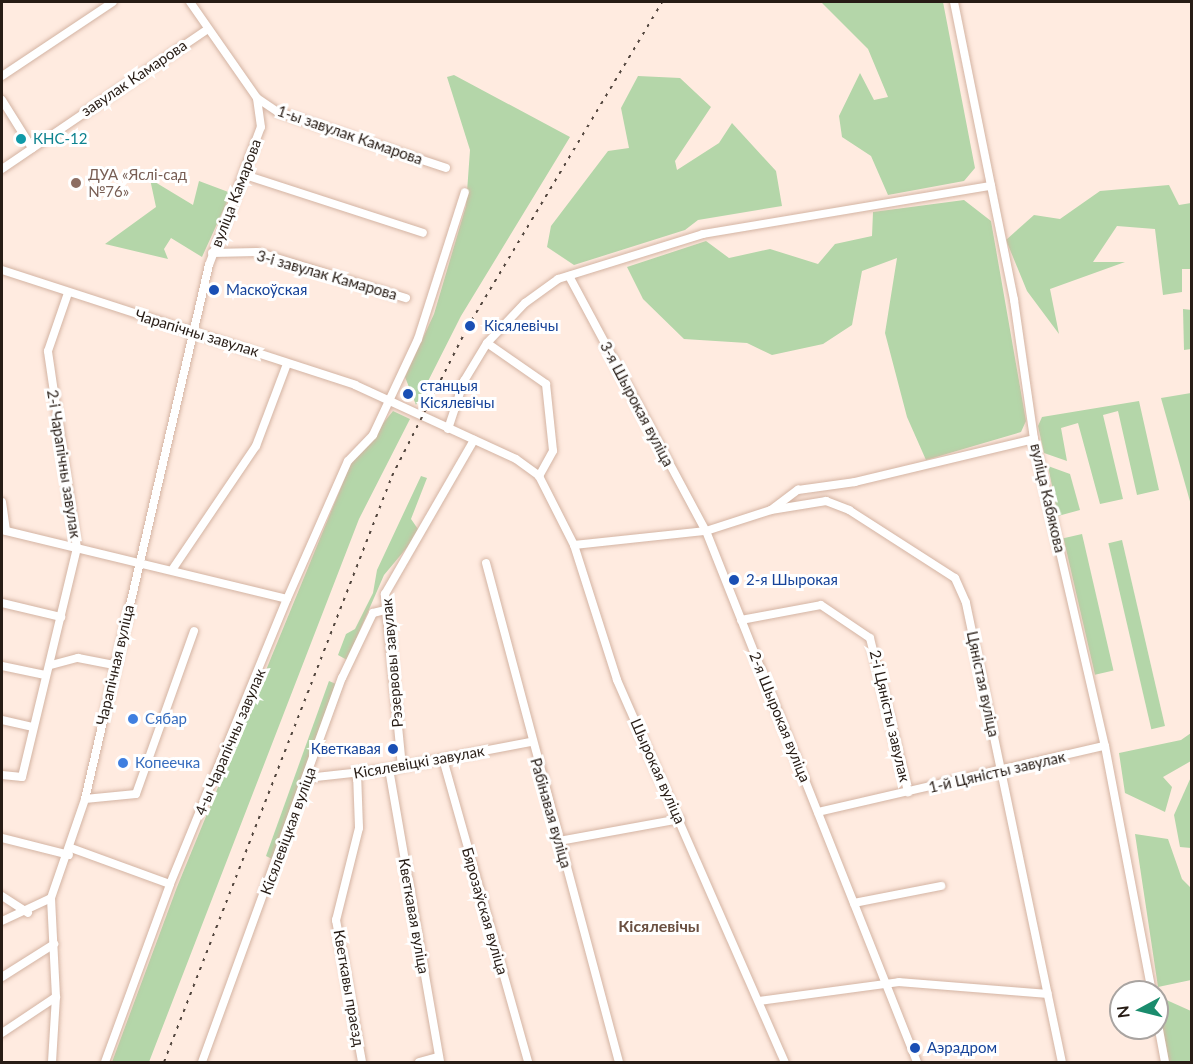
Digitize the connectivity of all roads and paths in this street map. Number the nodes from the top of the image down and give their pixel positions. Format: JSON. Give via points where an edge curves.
{"nodes":[{"id":1,"x":113,"y":2,"type":"edge"},
{"id":2,"x":190,"y":2,"type":"edge"},
{"id":3,"x":954,"y":2,"type":"edge"},
{"id":4,"x":208,"y":28,"type":"junction"},
{"id":5,"x":3,"y":72,"type":"edge"},
{"id":6,"x":257,"y":98,"type":"junction"},
{"id":7,"x":2,"y":100,"type":"edge"},
{"id":8,"x":32,"y":148,"type":"junction"},
{"id":9,"x":446,"y":168,"type":"dead end"},
{"id":10,"x":2,"y":169,"type":"edge"},
{"id":11,"x":245,"y":175,"type":"junction"},
{"id":12,"x":991,"y":186,"type":"junction"},
{"id":13,"x":465,"y":192,"type":"dead end"},
{"id":14,"x":423,"y":233,"type":"dead end"},
{"id":15,"x":212,"y":254,"type":"junction"},
{"id":16,"x":2,"y":270,"type":"edge"},
{"id":17,"x":569,"y":276,"type":"junction"},
{"id":18,"x":68,"y":292,"type":"junction"},
{"id":19,"x":406,"y":298,"type":"dead end"},
{"id":20,"x":193,"y":332,"type":"junction"},
{"id":21,"x":487,"y":343,"type":"junction"},
{"id":22,"x":287,"y":364,"type":"junction"},
{"id":23,"x":390,"y":401,"type":"junction"},
{"id":24,"x":448,"y":429,"type":"junction"},
{"id":25,"x":474,"y":440,"type":"junction"},
{"id":26,"x":1034,"y":440,"type":"junction"},
{"id":27,"x":539,"y":476,"type":"junction"},
{"id":28,"x":2,"y":502,"type":"edge"},
{"id":29,"x":771,"y":510,"type":"junction"},
{"id":30,"x":4,"y":531,"type":"edge"},
{"id":31,"x":706,"y":531,"type":"junction"},
{"id":32,"x":574,"y":545,"type":"junction"},
{"id":33,"x":77,"y":548,"type":"junction"},
{"id":34,"x":140,"y":562,"type":"junction"},
{"id":35,"x":486,"y":563,"type":"dead end"},
{"id":36,"x":172,"y":570,"type":"junction"},
{"id":37,"x":287,"y":599,"type":"junction"},
{"id":38,"x":2,"y":603,"type":"edge"},
{"id":39,"x":385,"y":610,"type":"junction"},
{"id":40,"x":60,"y":617,"type":"junction"},
{"id":41,"x":741,"y":620,"type":"junction"},
{"id":42,"x":194,"y":631,"type":"dead end"},
{"id":43,"x":51,"y":665,"type":"junction"},
{"id":44,"x":115,"y":665,"type":"junction"},
{"id":45,"x":2,"y":666,"type":"edge"},
{"id":46,"x":45,"y":675,"type":"junction"},
{"id":47,"x":2,"y":720,"type":"edge"},
{"id":48,"x":33,"y":727,"type":"junction"},
{"id":49,"x":530,"y":742,"type":"junction"},
{"id":50,"x":1105,"y":746,"type":"junction"},
{"id":51,"x":443,"y":759,"type":"junction"},
{"id":52,"x":402,"y":766,"type":"junction"},
{"id":53,"x":389,"y":769,"type":"junction"},
{"id":54,"x":1001,"y":772,"type":"junction"},
{"id":55,"x":357,"y":773,"type":"junction"},
{"id":56,"x":2,"y":775,"type":"edge"},
{"id":57,"x":307,"y":778,"type":"junction"},
{"id":58,"x":908,"y":792,"type":"junction"},
{"id":59,"x":85,"y":799,"type":"junction"},
{"id":60,"x":818,"y":812,"type":"junction"},
{"id":61,"x":680,"y":819,"type":"junction"},
{"id":62,"x":2,"y":838,"type":"edge"},
{"id":63,"x":559,"y":841,"type":"junction"},
{"id":64,"x":70,"y":851,"type":"junction"},
{"id":65,"x":170,"y":884,"type":"junction"},
{"id":66,"x":941,"y":886,"type":"dead end"},
{"id":67,"x":2,"y":896,"type":"edge"},
{"id":68,"x":51,"y":898,"type":"junction"},
{"id":69,"x":854,"y":903,"type":"junction"},
{"id":70,"x":28,"y":913,"type":"junction"},
{"id":71,"x":2,"y":921,"type":"edge"},
{"id":72,"x":54,"y":944,"type":"junction"},
{"id":73,"x":2,"y":977,"type":"edge"},
{"id":74,"x":1150,"y":980,"type":"edge"},
{"id":75,"x":887,"y":985,"type":"junction"},
{"id":76,"x":1048,"y":994,"type":"junction"},
{"id":77,"x":56,"y":997,"type":"junction"},
{"id":78,"x":759,"y":1001,"type":"junction"},
{"id":79,"x":2,"y":1033,"type":"edge"},
{"id":80,"x":1161,"y":1040,"type":"edge"},
{"id":81,"x":439,"y":1060,"type":"edge"},
{"id":82,"x":52,"y":1062,"type":"edge"},
{"id":83,"x":105,"y":1062,"type":"edge"},
{"id":84,"x":202,"y":1062,"type":"edge"},
{"id":85,"x":362,"y":1062,"type":"edge"},
{"id":86,"x":419,"y":1062,"type":"edge"},
{"id":87,"x":528,"y":1062,"type":"edge"},
{"id":88,"x":619,"y":1062,"type":"edge"},
{"id":89,"x":785,"y":1062,"type":"edge"},
{"id":90,"x":917,"y":1062,"type":"edge"},
{"id":91,"x":1062,"y":1062,"type":"edge"},
{"id":92,"x":1166,"y":1062,"type":"edge"}],
"edges":[{"from":1,"to":5,"type":"street"},
{"from":2,"to":4,"type":"street","name":"вуліца Камарова"},
{"from":3,"to":12,"type":"street","name":"вуліца Кабякова"},
{"from":4,"to":6,"type":"street","name":"вуліца Камарова"},
{"from":4,"to":8,"type":"street","name":"завулак Камарова"},
{"from":6,"to":9,"type":"street","name":"1-ы завулак Камарова","via":[[278,112]]},
{"from":6,"to":11,"type":"street","name":"вуліца Камарова","via":[[261,127]]},
{"from":7,"to":8,"type":"street"},
{"from":8,"to":10,"type":"street","name":"завулак Камарова"},
{"from":11,"to":14,"type":"street"},
{"from":11,"to":15,"type":"street","name":"вуліца Камарова"},
{"from":12,"to":17,"type":"street","via":[[703,234]]},
{"from":12,"to":26,"type":"street","name":"вуліца Кабякова"},
{"from":13,"to":23,"type":"street","name":"4-ы Чарапічны завулак","via":[[437,291]]},
{"from":15,"to":19,"type":"street","name":"3-і завулак Камарова","via":[[257,252]]},
{"from":15,"to":20,"type":"street","name":"вуліца Камарова"},
{"from":16,"to":18,"type":"street","name":"Чарапічны завулак"},
{"from":17,"to":21,"type":"street","via":[[545,286]]},
{"from":17,"to":31,"type":"street","name":"3-я Шырокая вуліца"},
{"from":18,"to":20,"type":"street","name":"Чарапічны завулак"},
{"from":18,"to":33,"type":"street","name":"2-і Чарапічны завулак","via":[[48,351]]},
{"from":20,"to":22,"type":"street","name":"Чарапічны завулак"},
{"from":20,"to":34,"type":"street","name":"Чарапічная вуліца"},
{"from":21,"to":24,"type":"street","via":[[464,381]]},
{"from":21,"to":27,"type":"street","via":[[546,384],[553,451]]},
{"from":22,"to":23,"type":"street","name":"Чарапічны завулак"},
{"from":22,"to":36,"type":"street","via":[[256,446]]},
{"from":23,"to":24,"type":"street"},
{"from":23,"to":37,"type":"street","name":"4-ы Чарапічны завулак","via":[[373,435],[348,461]]},
{"from":24,"to":25,"type":"street"},
{"from":25,"to":27,"type":"street"},
{"from":25,"to":39,"type":"street","name":"Рэзервовы завулак","via":[[417,546],[390,579]]},
{"from":26,"to":29,"type":"street","via":[[855,482],[798,490]]},
{"from":26,"to":50,"type":"street","name":"вуліца Кабякова"},
{"from":27,"to":32,"type":"street","name":"Шырокая вуліца"},
{"from":28,"to":30,"type":"street"},
{"from":29,"to":31,"type":"street","name":"Цяністая вуліца"},
{"from":29,"to":54,"type":"street","name":"Цяністая вуліца","via":[[807,501],[834,503],[955,578],[966,603]]},
{"from":30,"to":33,"type":"street"},
{"from":31,"to":32,"type":"street","name":"Цяністая вуліца"},
{"from":31,"to":41,"type":"street","name":"2-я Шырокая вуліца"},
{"from":32,"to":61,"type":"street","name":"Шырокая вуліца","via":[[617,680]]},
{"from":33,"to":34,"type":"street"},
{"from":33,"to":40,"type":"street","name":"2-і Чарапічны завулак"},
{"from":34,"to":36,"type":"street"},
{"from":34,"to":44,"type":"street","name":"Чарапічная вуліца"},
{"from":35,"to":49,"type":"street","name":"Рабінавая вуліца"},
{"from":36,"to":37,"type":"street"},
{"from":37,"to":65,"type":"street","name":"4-ы Чарапічны завулак"},
{"from":38,"to":40,"type":"street"},
{"from":39,"to":52,"type":"street","name":"Рэзервовы завулак"},
{"from":39,"to":57,"type":"street","name":"Кісялевіцкая вуліца","via":[[373,613],[342,678]]},
{"from":40,"to":43,"type":"street","name":"2-і Чарапічны завулак"},
{"from":41,"to":58,"type":"street","name":"2-і Цяністы завулак","via":[[821,605],[870,638]]},
{"from":41,"to":60,"type":"street","name":"2-я Шырокая вуліца"},
{"from":42,"to":59,"type":"street","via":[[136,794]]},
{"from":43,"to":44,"type":"street","via":[[78,658]]},
{"from":43,"to":46,"type":"street","name":"2-і Чарапічны завулак"},
{"from":44,"to":59,"type":"street","name":"Чарапічная вуліца"},
{"from":45,"to":46,"type":"street"},
{"from":46,"to":48,"type":"street","name":"2-і Чарапічны завулак"},
{"from":47,"to":48,"type":"street"},
{"from":48,"to":56,"type":"street","name":"2-і Чарапічны завулак","via":[[22,777]]},
{"from":49,"to":51,"type":"street","name":"Кісялевіцкі завулак"},
{"from":49,"to":63,"type":"street","name":"Рабінавая вуліца"},
{"from":50,"to":54,"type":"street","name":"1-й Цяністы завулак"},
{"from":50,"to":74,"type":"street","name":"вуліца Кабякова"},
{"from":51,"to":52,"type":"street","name":"Кісялевіцкі завулак"},
{"from":51,"to":87,"type":"street","name":"Бярозаўская вуліца"},
{"from":52,"to":53,"type":"street","name":"Кісялевіцкі завулак"},
{"from":53,"to":55,"type":"street","name":"Кісялевіцкі завулак"},
{"from":53,"to":81,"type":"street","name":"Кветкавая вуліца"},
{"from":54,"to":58,"type":"street","name":"1-й Цяністы завулак"},
{"from":54,"to":76,"type":"street","name":"Цяністая вуліца"},
{"from":55,"to":57,"type":"street","name":"Кісялевіцкі завулак"},
{"from":55,"to":85,"type":"street","name":"Кветкавы праезд","via":[[359,828],[336,920]]},
{"from":57,"to":84,"type":"street","name":"Кісялевіцкая вуліца"},
{"from":58,"to":60,"type":"street","name":"1-й Цяністы завулак"},
{"from":59,"to":64,"type":"street","name":"Чарапічная вуліца"},
{"from":60,"to":69,"type":"street","name":"2-я Шырокая вуліца"},
{"from":61,"to":63,"type":"street"},
{"from":61,"to":78,"type":"street","name":"Шырокая вуліца"},
{"from":62,"to":64,"type":"street"},
{"from":63,"to":88,"type":"street","name":"Рабінавая вуліца"},
{"from":64,"to":65,"type":"street"},
{"from":64,"to":68,"type":"street","name":"Чарапічная вуліца"},
{"from":65,"to":83,"type":"street","name":"4-ы Чарапічны завулак"},
{"from":66,"to":69,"type":"street"},
{"from":67,"to":70,"type":"street"},
{"from":68,"to":70,"type":"street"},
{"from":68,"to":72,"type":"street","name":"Чарапічная вуліца"},
{"from":69,"to":75,"type":"street","name":"2-я Шырокая вуліца"},
{"from":70,"to":71,"type":"street"},
{"from":72,"to":73,"type":"street"},
{"from":72,"to":77,"type":"street","name":"Чарапічная вуліца"},
{"from":75,"to":76,"type":"street"},
{"from":75,"to":78,"type":"street"},
{"from":75,"to":90,"type":"street","name":"2-я Шырокая вуліца"},
{"from":76,"to":91,"type":"street","name":"Цяністая вуліца"},
{"from":77,"to":79,"type":"street"},
{"from":77,"to":82,"type":"street","name":"Чарапічная вуліца"},
{"from":78,"to":89,"type":"street","name":"Шырокая вуліца"},
{"from":80,"to":92,"type":"street"},
{"from":81,"to":86,"type":"street"}]}
